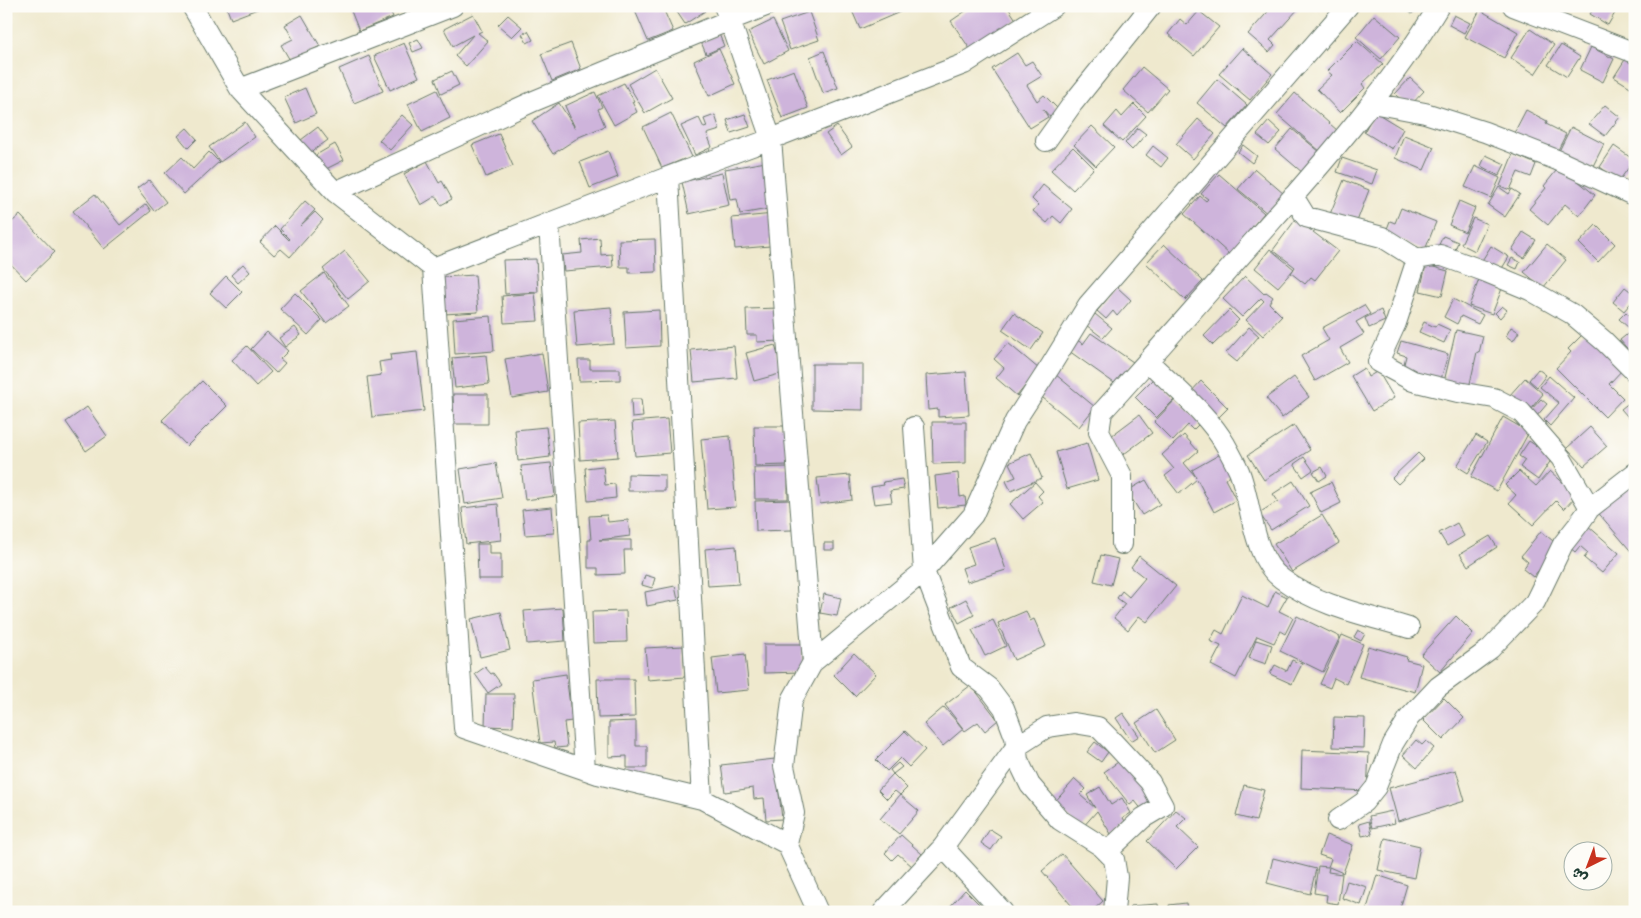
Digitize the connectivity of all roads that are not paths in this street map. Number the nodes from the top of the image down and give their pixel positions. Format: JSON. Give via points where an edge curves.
{"nodes":[{"id":1,"x":192,"y":6,"type":"edge"},
{"id":2,"x":453,"y":6,"type":"edge"},
{"id":3,"x":766,"y":6,"type":"edge"},
{"id":4,"x":1054,"y":6,"type":"edge"},
{"id":5,"x":1151,"y":6,"type":"edge"},
{"id":6,"x":1348,"y":6,"type":"edge"},
{"id":7,"x":1439,"y":6,"type":"edge"},
{"id":8,"x":1513,"y":6,"type":"edge"},
{"id":9,"x":727,"y":13,"type":"edge"},
{"id":10,"x":1635,"y":53,"type":"edge"},
{"id":11,"x":240,"y":89,"type":"junction"},
{"id":12,"x":1372,"y":103,"type":"junction"},
{"id":13,"x":771,"y":139,"type":"junction"},
{"id":14,"x":1046,"y":141,"type":"dead end"},
{"id":15,"x":668,"y":177,"type":"junction"},
{"id":16,"x":335,"y":192,"type":"junction"},
{"id":17,"x":1293,"y":196,"type":"junction"},
{"id":18,"x":1635,"y":196,"type":"edge"},
{"id":19,"x":549,"y":224,"type":"junction"},
{"id":20,"x":1417,"y":259,"type":"junction"},
{"id":21,"x":433,"y":268,"type":"junction"},
{"id":22,"x":1148,"y":361,"type":"junction"},
{"id":23,"x":1635,"y":372,"type":"edge"},
{"id":24,"x":914,"y":427,"type":"dead end"},
{"id":25,"x":1635,"y":473,"type":"edge"},
{"id":26,"x":1590,"y":508,"type":"junction"},
{"id":27,"x":1122,"y":544,"type":"dead end"},
{"id":28,"x":924,"y":571,"type":"junction"},
{"id":29,"x":1409,"y":628,"type":"dead end"},
{"id":30,"x":813,"y":662,"type":"junction"},
{"id":31,"x":1016,"y":747,"type":"junction"},
{"id":32,"x":585,"y":770,"type":"junction"},
{"id":33,"x":702,"y":799,"type":"junction"},
{"id":34,"x":1338,"y":820,"type":"dead end"},
{"id":35,"x":787,"y":844,"type":"junction"},
{"id":36,"x":943,"y":847,"type":"junction"},
{"id":37,"x":1107,"y":852,"type":"junction"},
{"id":38,"x":818,"y":912,"type":"edge"},
{"id":39,"x":883,"y":912,"type":"edge"},
{"id":40,"x":1003,"y":912,"type":"edge"},
{"id":41,"x":1114,"y":912,"type":"edge"}],
"edges":[{"from":1,"to":11,"type":"street"},
{"from":2,"to":11,"type":"street"},
{"from":3,"to":9,"type":"street"},
{"from":4,"to":13,"type":"street","via":[[964,64]]},
{"from":5,"to":14,"type":"street"},
{"from":6,"to":28,"type":"street","via":[[1088,305],[1015,421],[973,515]]},
{"from":7,"to":12,"type":"street","via":[[1417,43]]},
{"from":8,"to":10,"type":"street"},
{"from":9,"to":13,"type":"street"},
{"from":9,"to":16,"type":"street"},
{"from":11,"to":16,"type":"street"},
{"from":12,"to":17,"type":"street"},
{"from":12,"to":18,"type":"street","via":[[1425,114],[1485,132],[1558,160]]},
{"from":13,"to":15,"type":"street"},
{"from":13,"to":30,"type":"street"},
{"from":15,"to":19,"type":"street"},
{"from":15,"to":33,"type":"street"},
{"from":16,"to":21,"type":"street"},
{"from":17,"to":20,"type":"street","via":[[1306,216],[1382,237]]},
{"from":17,"to":22,"type":"street"},
{"from":19,"to":21,"type":"street"},
{"from":19,"to":32,"type":"street"},
{"from":20,"to":23,"type":"street","via":[[1440,255],[1530,290],[1572,314]]},
{"from":20,"to":26,"type":"street","via":[[1396,323],[1378,362],[1413,381],[1494,398],[1521,412],[1561,458]]},
{"from":21,"to":32,"type":"street","via":[[464,728]]},
{"from":22,"to":27,"type":"street","via":[[1102,412],[1098,432],[1122,476]]},
{"from":22,"to":29,"type":"street","via":[[1208,421],[1225,443],[1239,472],[1265,559],[1280,578],[1318,600]]},
{"from":24,"to":28,"type":"street"},
{"from":25,"to":26,"type":"street"},
{"from":26,"to":34,"type":"street","via":[[1563,544],[1535,602],[1490,649],[1438,687],[1409,718],[1393,744],[1376,787],[1364,802]]},
{"from":28,"to":30,"type":"street"},
{"from":28,"to":31,"type":"street","via":[[961,667],[989,688],[1004,708]]},
{"from":30,"to":35,"type":"street","via":[[792,700],[784,766],[794,813]]},
{"from":31,"to":36,"type":"street"},
{"from":31,"to":37,"type":"street","via":[[1018,760],[1030,785],[1060,820]]},
{"from":31,"to":37,"type":"street","via":[[1047,727],[1074,723],[1098,727],[1150,782],[1163,806],[1143,818]]},
{"from":32,"to":33,"type":"street"},
{"from":33,"to":35,"type":"street"},
{"from":35,"to":38,"type":"street"},
{"from":36,"to":39,"type":"street"},
{"from":36,"to":40,"type":"street"},
{"from":37,"to":41,"type":"street","via":[[1114,858],[1117,878]]}]}
